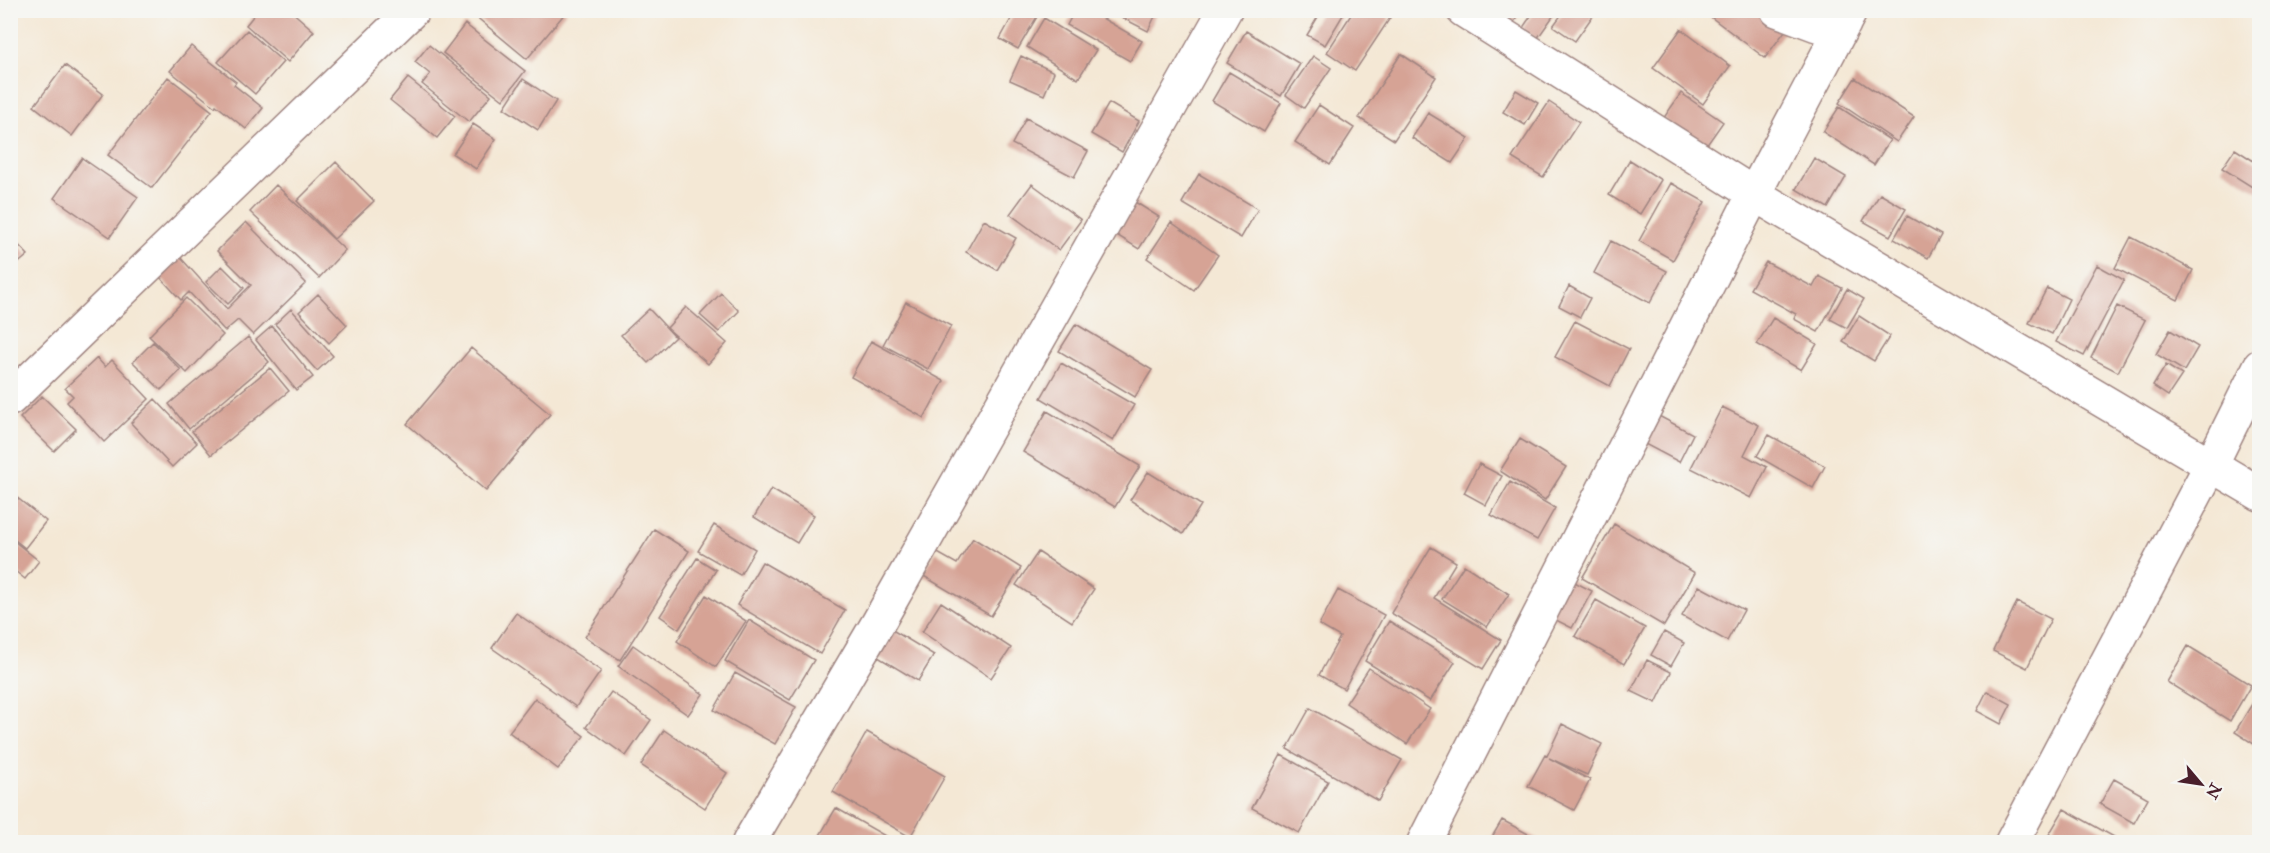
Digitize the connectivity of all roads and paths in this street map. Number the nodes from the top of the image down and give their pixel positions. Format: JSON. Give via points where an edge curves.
{"nodes":[{"id":1,"x":413,"y":10,"type":"edge"},
{"id":2,"x":1225,"y":10,"type":"edge"},
{"id":3,"x":1463,"y":10,"type":"edge"},
{"id":4,"x":1777,"y":10,"type":"edge"},
{"id":5,"x":1848,"y":17,"type":"edge"},
{"id":6,"x":1754,"y":194,"type":"junction"},
{"id":7,"x":2259,"y":366,"type":"edge"},
{"id":8,"x":10,"y":399,"type":"edge"},
{"id":9,"x":2211,"y":465,"type":"junction"},
{"id":10,"x":2259,"y":494,"type":"edge"},
{"id":11,"x":749,"y":843,"type":"edge"},
{"id":12,"x":1424,"y":843,"type":"edge"},
{"id":13,"x":2012,"y":843,"type":"edge"}],
"edges":[{"from":1,"to":8,"type":"street"},
{"from":2,"to":11,"type":"street"},
{"from":3,"to":6,"type":"street"},
{"from":4,"to":5,"type":"street","via":[[1817,25]]},
{"from":5,"to":6,"type":"street"},
{"from":6,"to":9,"type":"street"},
{"from":6,"to":12,"type":"street"},
{"from":7,"to":9,"type":"street"},
{"from":9,"to":10,"type":"street"},
{"from":9,"to":13,"type":"street"}]}
